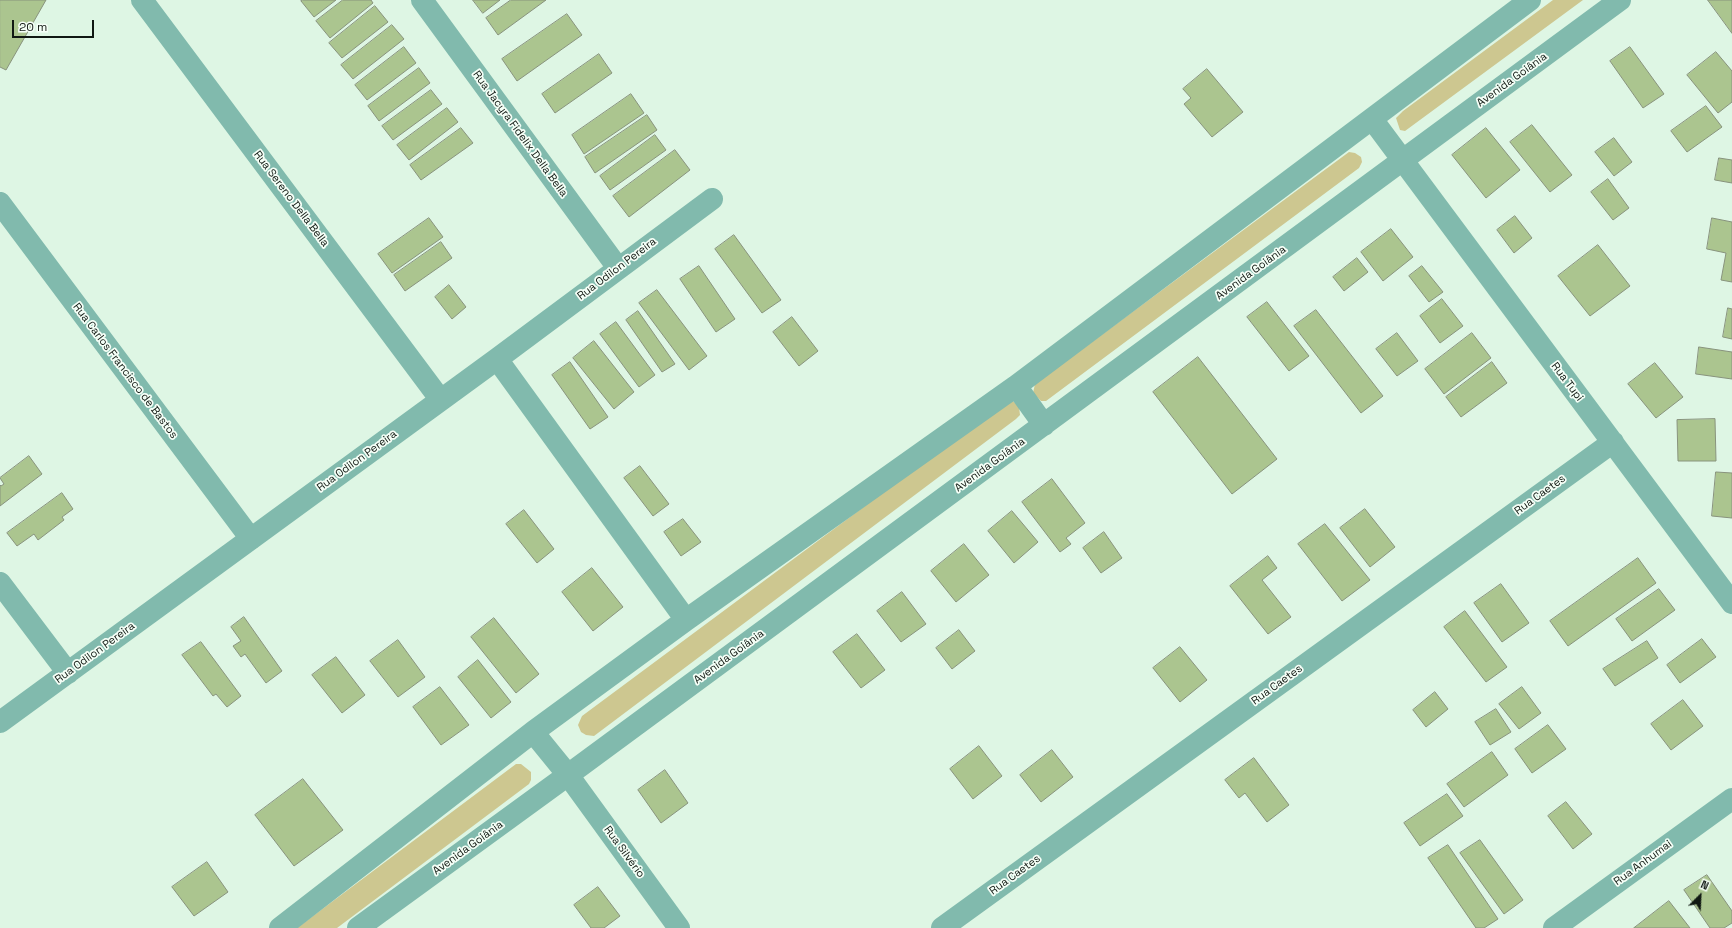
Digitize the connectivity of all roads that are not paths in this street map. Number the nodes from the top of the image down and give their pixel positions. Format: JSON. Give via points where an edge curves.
{"nodes":[{"id":1,"x":142,"y":0,"type":"edge"},
{"id":2,"x":422,"y":0,"type":"edge"},
{"id":3,"x":1530,"y":0,"type":"edge"},
{"id":4,"x":1620,"y":0,"type":"edge"},
{"id":5,"x":1372,"y":119,"type":"junction"},
{"id":6,"x":1402,"y":161,"type":"junction"},
{"id":7,"x":712,"y":199,"type":"dead end"},
{"id":8,"x":0,"y":203,"type":"edge"},
{"id":9,"x":618,"y":268,"type":"junction"},
{"id":10,"x":497,"y":359,"type":"junction"},
{"id":11,"x":1016,"y":386,"type":"junction"},
{"id":12,"x":440,"y":399,"type":"junction"},
{"id":13,"x":1044,"y":424,"type":"junction"},
{"id":14,"x":1612,"y":442,"type":"junction"},
{"id":15,"x":251,"y":539,"type":"junction"},
{"id":16,"x":0,"y":583,"type":"edge"},
{"id":17,"x":1732,"y":602,"type":"edge"},
{"id":18,"x":686,"y":620,"type":"junction"},
{"id":19,"x":68,"y":673,"type":"junction"},
{"id":20,"x":0,"y":722,"type":"edge"},
{"id":21,"x":533,"y":732,"type":"junction"},
{"id":22,"x":568,"y":775,"type":"junction"},
{"id":23,"x":1732,"y":799,"type":"edge"},
{"id":24,"x":280,"y":928,"type":"edge"},
{"id":25,"x":358,"y":928,"type":"edge"},
{"id":26,"x":679,"y":928,"type":"edge"},
{"id":27,"x":942,"y":928,"type":"edge"},
{"id":28,"x":1554,"y":928,"type":"edge"}],
"edges":[{"from":1,"to":12,"type":"street","name":"Rua Sereno Della Bella"},
{"from":2,"to":9,"type":"street","name":"Rua Jacyra Fidelix Della Bella"},
{"from":3,"to":5,"type":"street"},
{"from":4,"to":6,"type":"street","name":"Avenida Goiânia"},
{"from":5,"to":6,"type":"street","name":"Rua Tupi"},
{"from":5,"to":11,"type":"street"},
{"from":6,"to":13,"type":"street","name":"Avenida Goiânia"},
{"from":6,"to":14,"type":"street","name":"Rua Tupi"},
{"from":7,"to":9,"type":"street","name":"Rua Odilon Pereira"},
{"from":8,"to":15,"type":"street","name":"Rua Carlos Francisco de Bastos"},
{"from":9,"to":10,"type":"street","name":"Rua Odilon Pereira"},
{"from":10,"to":12,"type":"street","name":"Rua Odilon Pereira"},
{"from":10,"to":18,"type":"street"},
{"from":11,"to":13,"type":"street"},
{"from":11,"to":18,"type":"street"},
{"from":12,"to":15,"type":"street","name":"Rua Odilon Pereira"},
{"from":13,"to":22,"type":"street","name":"Avenida Goiânia"},
{"from":14,"to":17,"type":"street","name":"Rua Tupi"},
{"from":14,"to":27,"type":"street","name":"Rua Caetes"},
{"from":15,"to":19,"type":"street","name":"Rua Odilon Pereira"},
{"from":16,"to":19,"type":"street"},
{"from":18,"to":21,"type":"street"},
{"from":19,"to":20,"type":"street","name":"Rua Odilon Pereira"},
{"from":21,"to":22,"type":"street","name":"Rua Silvério"},
{"from":21,"to":24,"type":"street"},
{"from":22,"to":25,"type":"street","name":"Avenida Goiânia"},
{"from":22,"to":26,"type":"street","name":"Rua Silvério"},
{"from":23,"to":28,"type":"street","name":"Rua Anhumai"}]}
